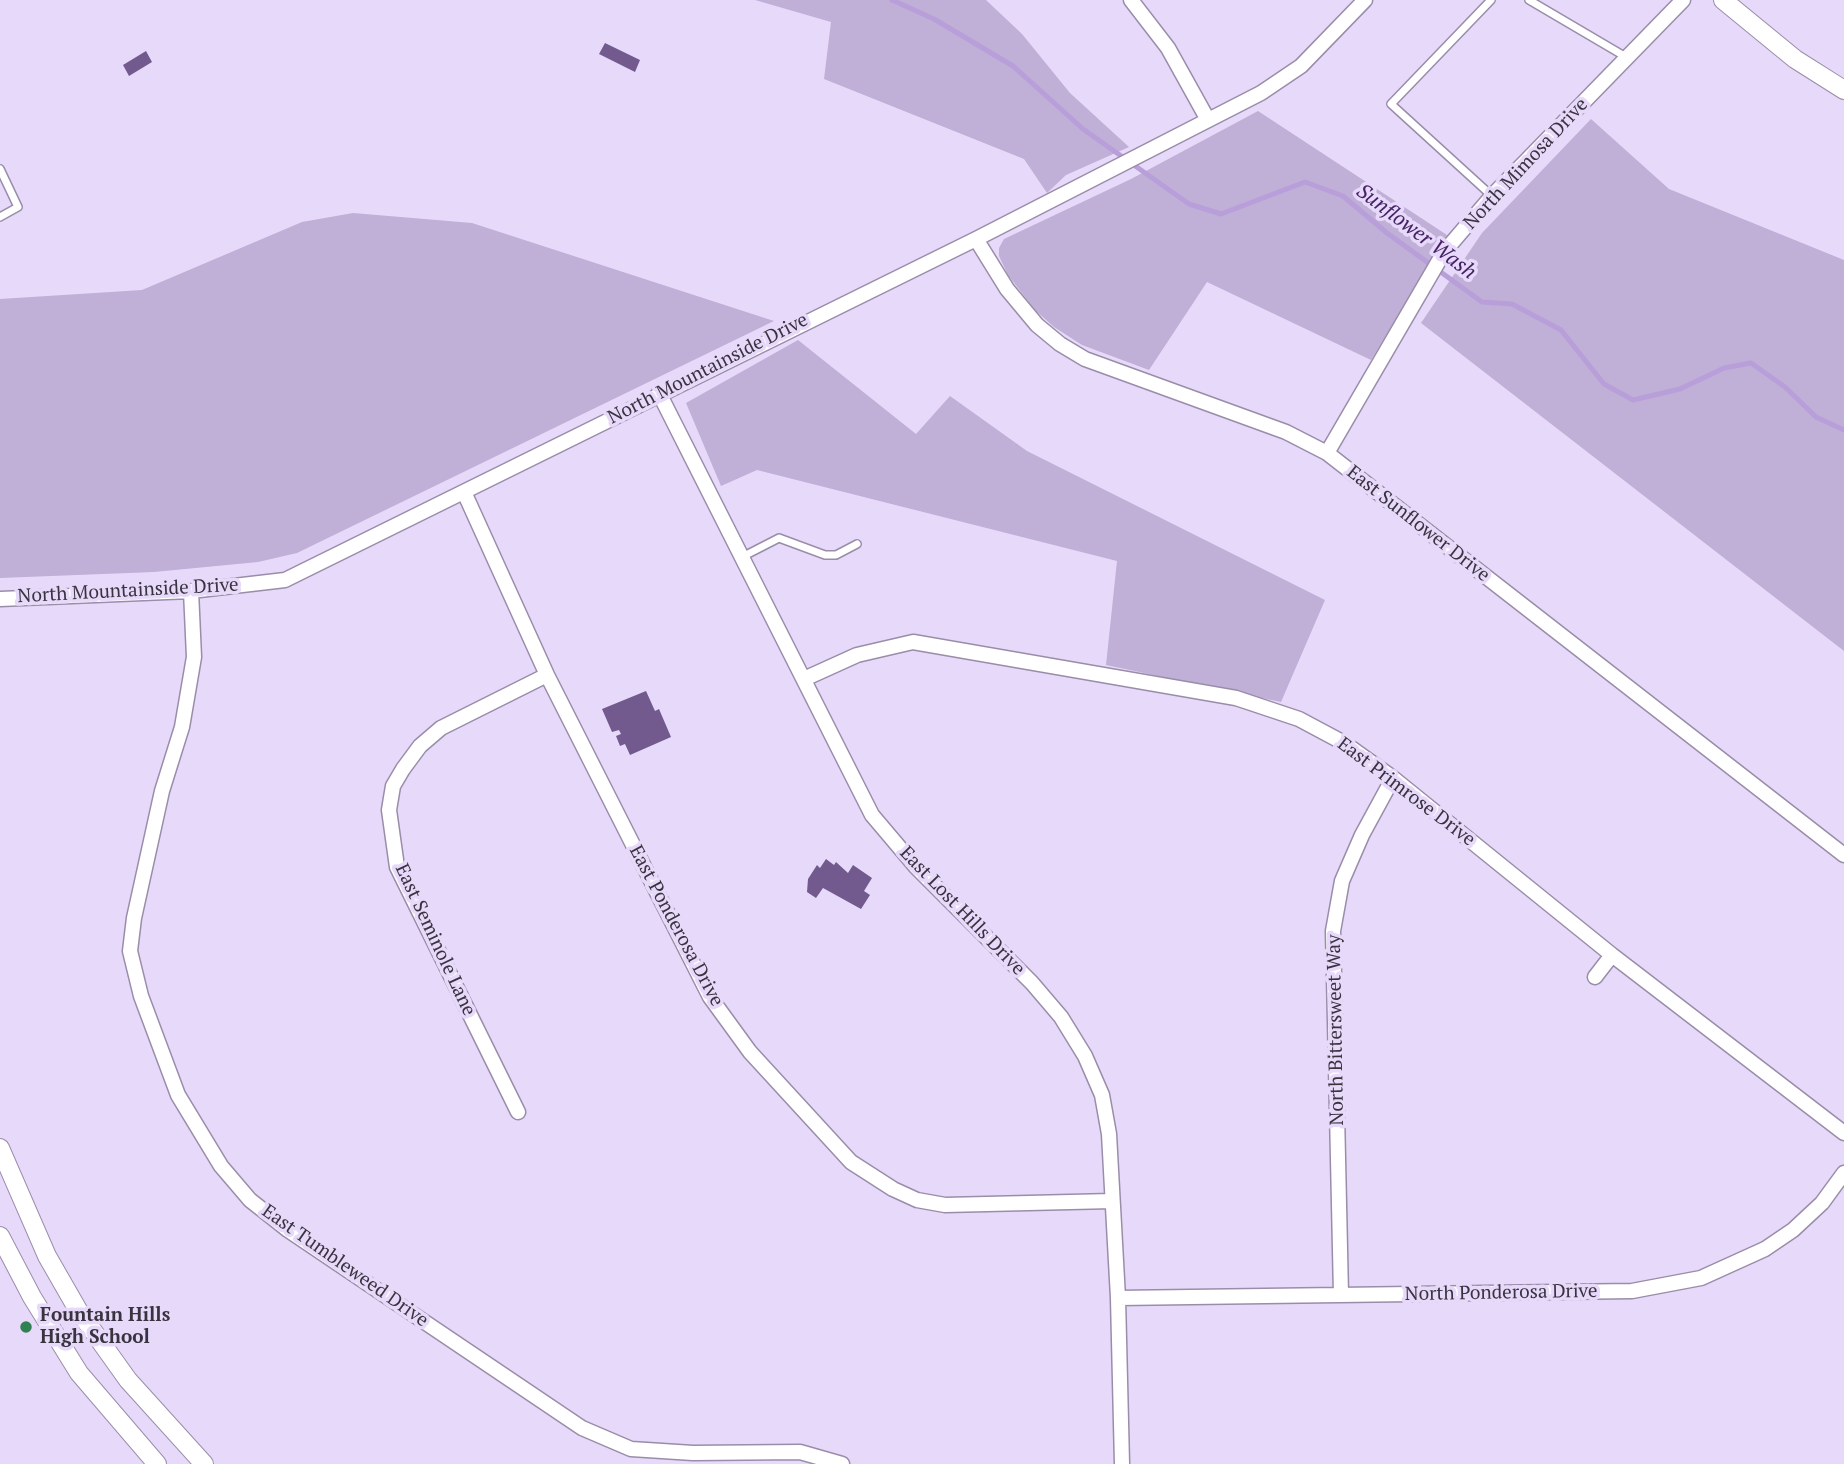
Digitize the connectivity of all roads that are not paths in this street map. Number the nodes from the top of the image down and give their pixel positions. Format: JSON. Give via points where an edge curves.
{"nodes":[{"id":1,"x":1132,"y":0,"type":"edge"},
{"id":2,"x":1364,"y":0,"type":"edge"},
{"id":3,"x":1491,"y":0,"type":"edge"},
{"id":4,"x":1530,"y":0,"type":"edge"},
{"id":5,"x":1683,"y":0,"type":"edge"},
{"id":6,"x":1723,"y":0,"type":"edge"},
{"id":7,"x":1627,"y":58,"type":"junction"},
{"id":8,"x":1844,"y":90,"type":"edge"},
{"id":9,"x":1209,"y":120,"type":"junction"},
{"id":10,"x":0,"y":169,"type":"edge"},
{"id":11,"x":1492,"y":196,"type":"junction"},
{"id":12,"x":0,"y":216,"type":"edge"},
{"id":13,"x":976,"y":239,"type":"junction"},
{"id":14,"x":659,"y":393,"type":"junction"},
{"id":15,"x":1327,"y":453,"type":"junction"},
{"id":16,"x":464,"y":492,"type":"junction"},
{"id":17,"x":857,"y":544,"type":"dead end"},
{"id":18,"x":742,"y":557,"type":"junction"},
{"id":19,"x":191,"y":591,"type":"junction"},
{"id":20,"x":0,"y":599,"type":"edge"},
{"id":21,"x":547,"y":675,"type":"junction"},
{"id":22,"x":804,"y":679,"type":"junction"},
{"id":23,"x":1393,"y":778,"type":"junction"},
{"id":24,"x":1844,"y":855,"type":"edge"},
{"id":25,"x":1612,"y":955,"type":"junction"},
{"id":26,"x":1595,"y":977,"type":"dead end"},
{"id":27,"x":517,"y":1112,"type":"dead end"},
{"id":28,"x":1844,"y":1133,"type":"edge"},
{"id":29,"x":0,"y":1148,"type":"edge"},
{"id":30,"x":1844,"y":1173,"type":"edge"},
{"id":31,"x":1112,"y":1201,"type":"junction"},
{"id":32,"x":0,"y":1236,"type":"edge"},
{"id":33,"x":1341,"y":1295,"type":"junction"},
{"id":34,"x":1118,"y":1298,"type":"junction"},
{"id":35,"x":157,"y":1464,"type":"edge"},
{"id":36,"x":204,"y":1464,"type":"edge"},
{"id":37,"x":842,"y":1464,"type":"edge"},
{"id":38,"x":1122,"y":1464,"type":"edge"}],
"edges":[{"from":1,"to":9,"type":"street","via":[[1168,48]]},
{"from":2,"to":9,"type":"street","name":"North Mountainside Drive","via":[[1292,74]]},
{"from":3,"to":11,"type":"lane","via":[[1391,104]]},
{"from":4,"to":7,"type":"lane"},
{"from":5,"to":7,"type":"street","name":"North Mimosa Drive"},
{"from":6,"to":8,"type":"street","via":[[1795,59]]},
{"from":7,"to":11,"type":"street","name":"North Mimosa Drive"},
{"from":9,"to":13,"type":"street","name":"North Mountainside Drive"},
{"from":10,"to":12,"type":"lane","via":[[18,207]]},
{"from":11,"to":15,"type":"street","name":"North Mimosa Drive","via":[[1444,252]]},
{"from":13,"to":14,"type":"street","name":"North Mountainside Drive"},
{"from":13,"to":15,"type":"street","name":"East Sunflower Drive","via":[[1007,289],[1060,344],[1085,359],[1286,432]]},
{"from":14,"to":16,"type":"street","name":"North Mountainside Drive"},
{"from":14,"to":18,"type":"street","name":"East Lost Hills Drive"},
{"from":15,"to":24,"type":"street","name":"East Sunflower Drive"},
{"from":16,"to":19,"type":"street","name":"North Mountainside Drive","via":[[285,580]]},
{"from":16,"to":21,"type":"street","name":"East Ponderosa Drive"},
{"from":17,"to":18,"type":"lane","via":[[836,555],[825,555],[779,538]]},
{"from":18,"to":22,"type":"street","name":"East Lost Hills Drive"},
{"from":19,"to":20,"type":"street","name":"North Mountainside Drive"},
{"from":19,"to":37,"type":"street","name":"East Tumbleweed Drive","via":[[194,657],[130,951],[141,996],[178,1095],[220,1166],[250,1200],[288,1230],[582,1428],[631,1448],[693,1453],[800,1452]]},
{"from":21,"to":27,"type":"street","name":"East Seminole Lane","via":[[441,728],[420,746],[393,786],[389,810],[397,867]]},
{"from":21,"to":31,"type":"street","name":"East Ponderosa Drive","via":[[710,997],[750,1052],[851,1162],[917,1200],[945,1205]]},
{"from":22,"to":23,"type":"street","name":"East Primrose Drive","via":[[857,655],[913,642],[926,644],[1236,698],[1299,719],[1344,743]]},
{"from":22,"to":31,"type":"street","name":"East Lost Hills Drive","via":[[872,815],[916,867],[1032,983],[1085,1056],[1102,1095]]},
{"from":23,"to":25,"type":"street","name":"East Primrose Drive"},
{"from":23,"to":33,"type":"street","name":"North Bittersweet Way","via":[[1342,881],[1333,930]]},
{"from":25,"to":26,"type":"street"},
{"from":25,"to":28,"type":"street","name":"East Primrose Drive"},
{"from":29,"to":36,"type":"street","via":[[47,1256],[78,1310],[128,1380]]},
{"from":30,"to":33,"type":"street","name":"North Ponderosa Drive","via":[[1822,1203],[1793,1230],[1765,1249],[1701,1278],[1632,1292]]},
{"from":31,"to":34,"type":"street","name":"East Lost Hills Drive"},
{"from":32,"to":35,"type":"street","via":[[79,1373]]},
{"from":33,"to":34,"type":"street","name":"North Ponderosa Drive"},
{"from":34,"to":38,"type":"street","name":"East Lost Hills Drive"}]}
